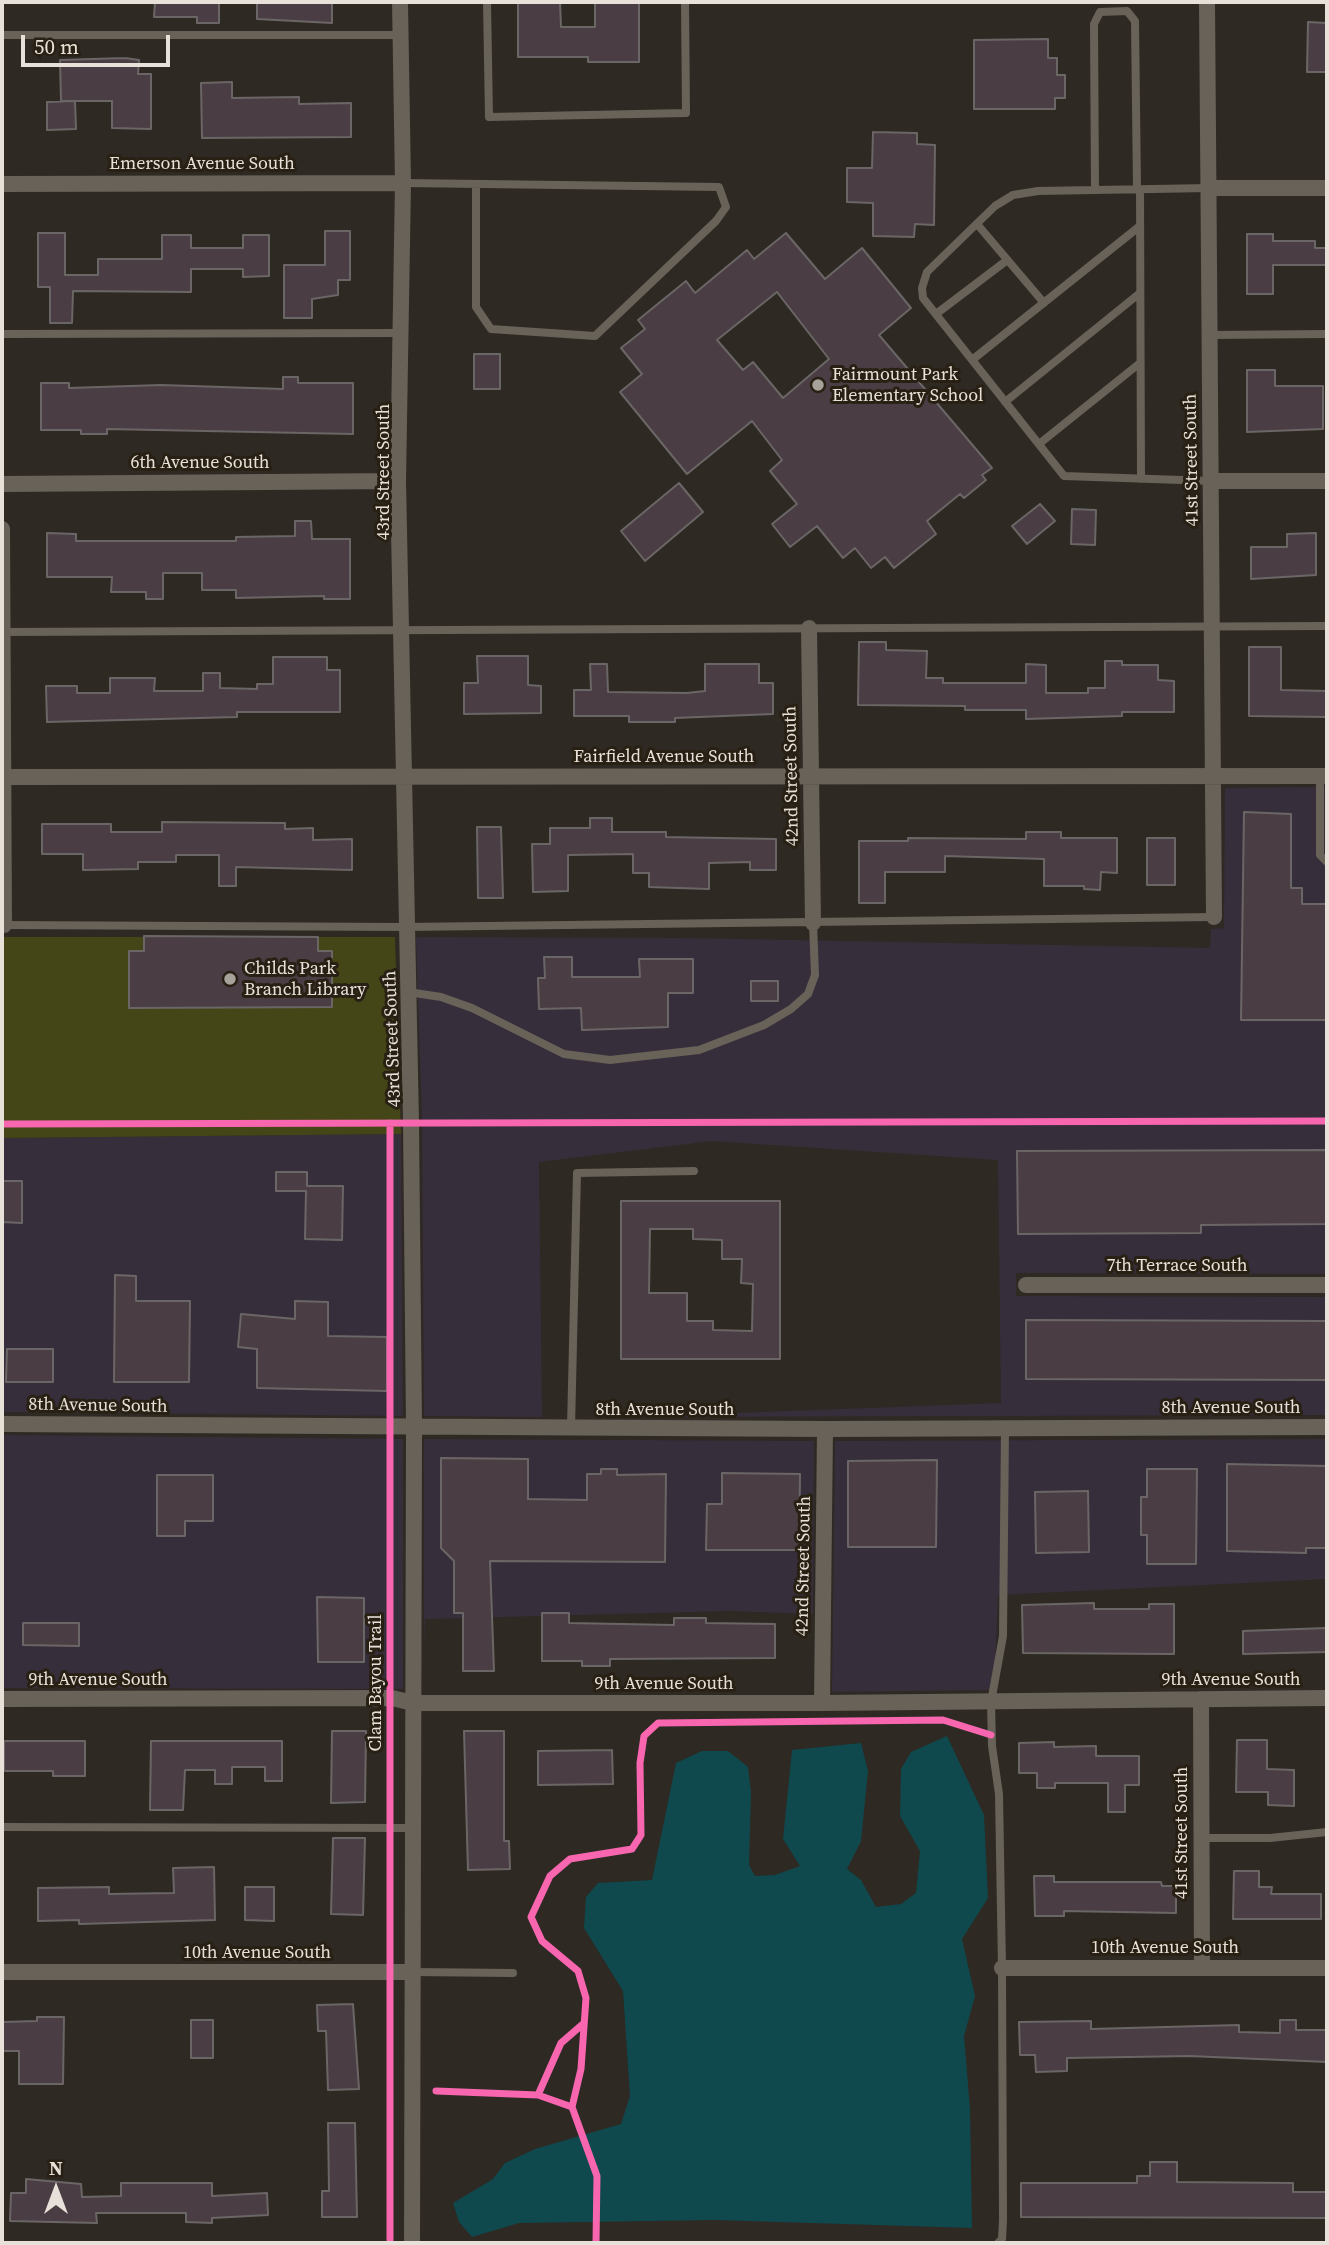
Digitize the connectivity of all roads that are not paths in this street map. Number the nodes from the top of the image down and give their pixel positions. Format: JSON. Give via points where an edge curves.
{"nodes":[{"id":1,"x":400,"y":2,"type":"edge"},
{"id":2,"x":487,"y":2,"type":"edge"},
{"id":3,"x":685,"y":2,"type":"edge"},
{"id":4,"x":1207,"y":2,"type":"edge"},
{"id":5,"x":2,"y":35,"type":"edge"},
{"id":6,"x":400,"y":35,"type":"junction"},
{"id":7,"x":403,"y":183,"type":"junction"},
{"id":8,"x":2,"y":184,"type":"edge"},
{"id":9,"x":476,"y":184,"type":"junction"},
{"id":10,"x":1209,"y":188,"type":"junction"},
{"id":11,"x":1327,"y":188,"type":"edge"},
{"id":12,"x":1095,"y":189,"type":"junction"},
{"id":13,"x":1138,"y":189,"type":"junction"},
{"id":14,"x":977,"y":224,"type":"junction"},
{"id":15,"x":1140,"y":226,"type":"junction"},
{"id":16,"x":1006,"y":261,"type":"junction"},
{"id":17,"x":1140,"y":293,"type":"junction"},
{"id":18,"x":1044,"y":303,"type":"junction"},
{"id":19,"x":936,"y":314,"type":"junction"},
{"id":20,"x":400,"y":333,"type":"junction"},
{"id":21,"x":2,"y":334,"type":"edge"},
{"id":22,"x":1327,"y":334,"type":"edge"},
{"id":23,"x":1210,"y":335,"type":"junction"},
{"id":24,"x":972,"y":360,"type":"junction"},
{"id":25,"x":1140,"y":363,"type":"junction"},
{"id":26,"x":1005,"y":402,"type":"junction"},
{"id":27,"x":1038,"y":444,"type":"junction"},
{"id":28,"x":1141,"y":479,"type":"junction"},
{"id":29,"x":398,"y":481,"type":"junction"},
{"id":30,"x":1211,"y":481,"type":"junction"},
{"id":31,"x":1327,"y":481,"type":"edge"},
{"id":32,"x":2,"y":484,"type":"edge"},
{"id":33,"x":2,"y":529,"type":"edge"},
{"id":34,"x":1213,"y":625,"type":"junction"},
{"id":35,"x":1327,"y":626,"type":"edge"},
{"id":36,"x":809,"y":628,"type":"junction"},
{"id":37,"x":401,"y":629,"type":"junction"},
{"id":38,"x":2,"y":632,"type":"edge"},
{"id":39,"x":811,"y":776,"type":"junction"},
{"id":40,"x":1214,"y":776,"type":"junction"},
{"id":41,"x":1324,"y":776,"type":"edge"},
{"id":42,"x":3,"y":777,"type":"edge"},
{"id":43,"x":404,"y":777,"type":"junction"},
{"id":44,"x":1327,"y":862,"type":"edge"},
{"id":45,"x":1214,"y":917,"type":"joint"},
{"id":46,"x":813,"y":923,"type":"junction"},
{"id":47,"x":3,"y":925,"type":"edge"},
{"id":48,"x":405,"y":927,"type":"junction"},
{"id":49,"x":407,"y":992,"type":"junction"},
{"id":50,"x":694,"y":1171,"type":"dead end"},
{"id":51,"x":1026,"y":1285,"type":"dead end"},
{"id":52,"x":1327,"y":1285,"type":"edge"},
{"id":53,"x":2,"y":1424,"type":"edge"},
{"id":54,"x":414,"y":1427,"type":"junction"},
{"id":55,"x":1327,"y":1427,"type":"edge"},
{"id":56,"x":571,"y":1429,"type":"junction"},
{"id":57,"x":825,"y":1429,"type":"junction"},
{"id":58,"x":1005,"y":1429,"type":"junction"},
{"id":59,"x":1327,"y":1698,"type":"edge"},
{"id":60,"x":2,"y":1699,"type":"edge"},
{"id":61,"x":1201,"y":1699,"type":"junction"},
{"id":62,"x":991,"y":1702,"type":"junction"},
{"id":63,"x":413,"y":1703,"type":"junction"},
{"id":64,"x":822,"y":1703,"type":"junction"},
{"id":65,"x":2,"y":1827,"type":"edge"},
{"id":66,"x":413,"y":1828,"type":"junction"},
{"id":67,"x":1327,"y":1832,"type":"edge"},
{"id":68,"x":1202,"y":1838,"type":"junction"},
{"id":69,"x":1202,"y":1966,"type":"junction"},
{"id":70,"x":1002,"y":1968,"type":"junction"},
{"id":71,"x":1327,"y":1968,"type":"edge"},
{"id":72,"x":2,"y":1972,"type":"edge"},
{"id":73,"x":412,"y":1972,"type":"junction"},
{"id":74,"x":513,"y":1973,"type":"dead end"},
{"id":75,"x":412,"y":2243,"type":"edge"},
{"id":76,"x":998,"y":2243,"type":"edge"}],
"edges":[{"from":1,"to":6,"type":"street","name":"43rd Street South"},
{"from":2,"to":3,"type":"lane","via":[[489,117],[686,113]]},
{"from":4,"to":10,"type":"street","name":"41st Street South"},
{"from":5,"to":6,"type":"lane"},
{"from":6,"to":7,"type":"street","name":"43rd Street South"},
{"from":7,"to":8,"type":"street","name":"Emerson Avenue South"},
{"from":7,"to":9,"type":"lane"},
{"from":7,"to":20,"type":"street","name":"43rd Street South"},
{"from":9,"to":9,"type":"lane","via":[[719,187],[726,207],[595,335],[491,329],[476,307]]},
{"from":10,"to":11,"type":"street"},
{"from":10,"to":13,"type":"lane"},
{"from":10,"to":23,"type":"street","name":"41st Street South"},
{"from":12,"to":13,"type":"lane"},
{"from":12,"to":13,"type":"lane","via":[[1094,24],[1100,12],[1127,10],[1135,21]]},
{"from":12,"to":14,"type":"lane","via":[[1013,195]]},
{"from":13,"to":15,"type":"lane"},
{"from":14,"to":16,"type":"lane"},
{"from":14,"to":19,"type":"lane","via":[[923,279],[923,298]]},
{"from":15,"to":17,"type":"lane"},
{"from":15,"to":18,"type":"lane"},
{"from":16,"to":18,"type":"lane"},
{"from":16,"to":19,"type":"lane"},
{"from":17,"to":25,"type":"lane"},
{"from":17,"to":26,"type":"lane"},
{"from":18,"to":24,"type":"lane"},
{"from":19,"to":24,"type":"lane"},
{"from":20,"to":21,"type":"lane"},
{"from":20,"to":29,"type":"street","name":"43rd Street South"},
{"from":22,"to":23,"type":"lane"},
{"from":23,"to":30,"type":"street","name":"41st Street South"},
{"from":24,"to":26,"type":"lane"},
{"from":25,"to":27,"type":"lane"},
{"from":25,"to":28,"type":"lane"},
{"from":26,"to":27,"type":"lane"},
{"from":27,"to":28,"type":"lane","via":[[1064,476]]},
{"from":28,"to":30,"type":"lane"},
{"from":29,"to":32,"type":"street","name":"6th Avenue South"},
{"from":29,"to":37,"type":"street","name":"43rd Street South"},
{"from":30,"to":31,"type":"street"},
{"from":30,"to":34,"type":"street","name":"41st Street South"},
{"from":33,"to":38,"type":"street"},
{"from":34,"to":35,"type":"lane"},
{"from":34,"to":36,"type":"lane"},
{"from":34,"to":40,"type":"street","name":"41st Street South"},
{"from":36,"to":37,"type":"lane"},
{"from":36,"to":39,"type":"street","name":"42nd Street South"},
{"from":37,"to":38,"type":"lane"},
{"from":37,"to":43,"type":"street","name":"43rd Street South"},
{"from":38,"to":42,"type":"street"},
{"from":39,"to":40,"type":"street","name":"Fairfield Avenue South"},
{"from":39,"to":43,"type":"street","name":"Fairfield Avenue South"},
{"from":39,"to":46,"type":"street","name":"42nd Street South"},
{"from":40,"to":41,"type":"street","name":"Fairfield Avenue South"},
{"from":40,"to":45,"type":"street","name":"41st Street South"},
{"from":41,"to":44,"type":"lane","via":[[1320,855]]},
{"from":42,"to":43,"type":"street","name":"Fairfield Avenue South"},
{"from":42,"to":47,"type":"street"},
{"from":43,"to":48,"type":"street","name":"43rd Street South"},
{"from":45,"to":46,"type":"lane"},
{"from":46,"to":48,"type":"lane"},
{"from":46,"to":49,"type":"lane","via":[[815,975],[808,993],[764,1025],[699,1050],[610,1060],[564,1054],[472,1008],[442,997]]},
{"from":47,"to":48,"type":"lane"},
{"from":48,"to":49,"type":"street","name":"43rd Street South"},
{"from":49,"to":54,"type":"street","name":"43rd Street South"},
{"from":50,"to":56,"type":"lane","via":[[577,1173]]},
{"from":51,"to":52,"type":"street","name":"7th Terrace South"},
{"from":53,"to":54,"type":"street","name":"8th Avenue South"},
{"from":54,"to":56,"type":"street","name":"8th Avenue South"},
{"from":54,"to":63,"type":"street","name":"43rd Street South"},
{"from":55,"to":58,"type":"street","name":"8th Avenue South"},
{"from":56,"to":57,"type":"street","name":"8th Avenue South"},
{"from":57,"to":58,"type":"street","name":"8th Avenue South"},
{"from":57,"to":64,"type":"street","name":"42nd Street South"},
{"from":58,"to":62,"type":"lane","via":[[1003,1636]]},
{"from":59,"to":61,"type":"street","name":"9th Avenue South"},
{"from":60,"to":63,"type":"street","name":"9th Avenue South","via":[[392,1698]]},
{"from":61,"to":62,"type":"street","name":"9th Avenue South"},
{"from":61,"to":68,"type":"street","name":"41st Street South"},
{"from":62,"to":64,"type":"street","name":"9th Avenue South"},
{"from":62,"to":70,"type":"lane","via":[[999,1794]]},
{"from":63,"to":64,"type":"street","name":"9th Avenue South"},
{"from":63,"to":66,"type":"street","name":"43rd Street South"},
{"from":65,"to":66,"type":"lane"},
{"from":66,"to":73,"type":"street","name":"43rd Street South"},
{"from":67,"to":68,"type":"lane"},
{"from":68,"to":69,"type":"street","name":"41st Street South"},
{"from":69,"to":70,"type":"street","name":"10th Avenue South"},
{"from":69,"to":71,"type":"street","name":"10th Avenue South"},
{"from":70,"to":76,"type":"lane","via":[[1003,2220]]},
{"from":72,"to":73,"type":"street","name":"10th Avenue South"},
{"from":73,"to":74,"type":"lane","name":"10th Avenue South"},
{"from":73,"to":75,"type":"street","name":"43rd Street South"}]}
